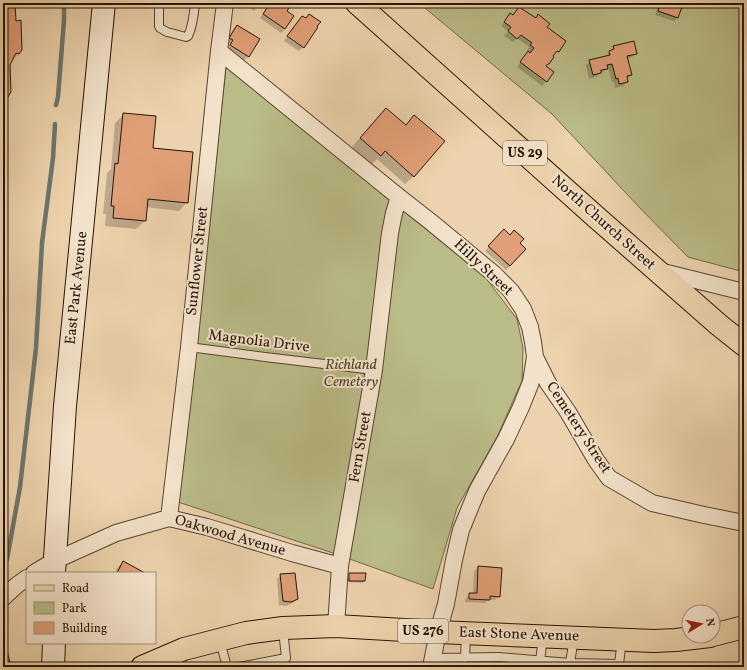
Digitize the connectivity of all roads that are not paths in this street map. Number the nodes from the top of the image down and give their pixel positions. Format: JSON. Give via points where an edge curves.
{"nodes":[{"id":1,"x":104,"y":3,"type":"edge"},
{"id":2,"x":159,"y":3,"type":"edge"},
{"id":3,"x":195,"y":3,"type":"edge"},
{"id":4,"x":225,"y":3,"type":"edge"},
{"id":5,"x":357,"y":3,"type":"edge"},
{"id":6,"x":219,"y":51,"type":"junction"},
{"id":7,"x":399,"y":197,"type":"junction"},
{"id":8,"x":658,"y":271,"type":"junction"},
{"id":9,"x":744,"y":292,"type":"edge"},
{"id":10,"x":744,"y":345,"type":"edge"},
{"id":11,"x":189,"y":347,"type":"junction"},
{"id":12,"x":535,"y":357,"type":"junction"},
{"id":13,"x":374,"y":370,"type":"junction"},
{"id":14,"x":169,"y":518,"type":"junction"},
{"id":15,"x":744,"y":523,"type":"edge"},
{"id":16,"x":340,"y":566,"type":"junction"},
{"id":17,"x":54,"y":567,"type":"edge"},
{"id":18,"x":37,"y":572,"type":"edge"},
{"id":19,"x":26,"y":579,"type":"edge"},
{"id":20,"x":3,"y":598,"type":"edge"},
{"id":21,"x":336,"y":626,"type":"junction"},
{"id":22,"x":744,"y":627,"type":"edge"},
{"id":23,"x":283,"y":628,"type":"junction"},
{"id":24,"x":438,"y":632,"type":"junction"},
{"id":25,"x":466,"y":633,"type":"junction"},
{"id":26,"x":721,"y":633,"type":"edge"},
{"id":27,"x":543,"y":636,"type":"junction"},
{"id":28,"x":574,"y":638,"type":"junction"},
{"id":29,"x":622,"y":639,"type":"junction"},
{"id":30,"x":681,"y":639,"type":"edge"},
{"id":31,"x":219,"y":640,"type":"junction"},
{"id":32,"x":54,"y":644,"type":"edge"},
{"id":33,"x":465,"y":658,"type":"junction"},
{"id":34,"x":540,"y":661,"type":"junction"},
{"id":35,"x":432,"y":663,"type":"edge"},
{"id":36,"x":570,"y":663,"type":"junction"},
{"id":37,"x":54,"y":667,"type":"edge"},
{"id":38,"x":142,"y":667,"type":"edge"},
{"id":39,"x":226,"y":667,"type":"edge"},
{"id":40,"x":239,"y":667,"type":"edge"}],
"edges":[{"from":1,"to":17,"type":"street","name":"East Park Avenue","via":[[65,406]]},
{"from":2,"to":3,"type":"lane","via":[[160,28],[186,37],[190,32]]},
{"from":4,"to":6,"type":"street","name":"Sunflower Street"},
{"from":5,"to":8,"type":"main road","name":"North Church Street","number":"US 29"},
{"from":6,"to":7,"type":"street","name":"Hilly Street"},
{"from":6,"to":11,"type":"street","name":"Sunflower Street"},
{"from":7,"to":12,"type":"street","name":"Hilly Street","via":[[494,274],[511,291],[523,309],[530,327]]},
{"from":7,"to":13,"type":"street","name":"Fern Street","via":[[390,233]]},
{"from":8,"to":9,"type":"street"},
{"from":8,"to":10,"type":"main road","name":"North Church Street","number":"US 29"},
{"from":11,"to":13,"type":"lane","name":"Magnolia Drive"},
{"from":11,"to":14,"type":"street","name":"Sunflower Street"},
{"from":12,"to":15,"type":"street","name":"Cemetery Street","via":[[548,383],[609,478],[652,503]]},
{"from":12,"to":24,"type":"street","name":"Hilly Street","via":[[531,382],[521,407],[477,491],[461,530]]},
{"from":13,"to":16,"type":"street","name":"Fern Street"},
{"from":14,"to":16,"type":"street","name":"Oakwood Avenue"},
{"from":14,"to":17,"type":"street","name":"Oakwood Avenue","via":[[116,533]]},
{"from":16,"to":21,"type":"street","name":"Fern Street"},
{"from":17,"to":18,"type":"street","name":"Oakwood Avenue"},
{"from":19,"to":20,"type":"street"},
{"from":21,"to":23,"type":"main road","name":"East Stone Avenue","number":"US 276"},
{"from":21,"to":24,"type":"main road","name":"East Stone Avenue","number":"US 276"},
{"from":22,"to":26,"type":"main road","name":"East Stone Avenue","number":"US 276"},
{"from":23,"to":31,"type":"main road","name":"East Stone Avenue","number":"US 276"},
{"from":23,"to":40,"type":"lane","via":[[286,658]]},
{"from":24,"to":25,"type":"main road","name":"East Stone Avenue","number":"US 276"},
{"from":24,"to":35,"type":"street","name":"Hilly Street"},
{"from":25,"to":27,"type":"main road","name":"East Stone Avenue","number":"US 276"},
{"from":25,"to":33,"type":"lane"},
{"from":27,"to":28,"type":"main road","name":"East Stone Avenue","number":"US 276"},
{"from":27,"to":34,"type":"lane"},
{"from":28,"to":29,"type":"main road","name":"East Stone Avenue","number":"US 276"},
{"from":28,"to":36,"type":"lane"},
{"from":29,"to":30,"type":"main road","name":"East Stone Avenue","number":"US 276"},
{"from":29,"to":36,"type":"lane","via":[[619,664]]},
{"from":31,"to":38,"type":"main road","name":"East Stone Avenue","number":"US 276","via":[[184,649]]},
{"from":31,"to":39,"type":"lane"},
{"from":32,"to":37,"type":"street"},
{"from":33,"to":34,"type":"lane","via":[[499,657]]},
{"from":33,"to":35,"type":"lane"},
{"from":34,"to":36,"type":"lane"}]}
